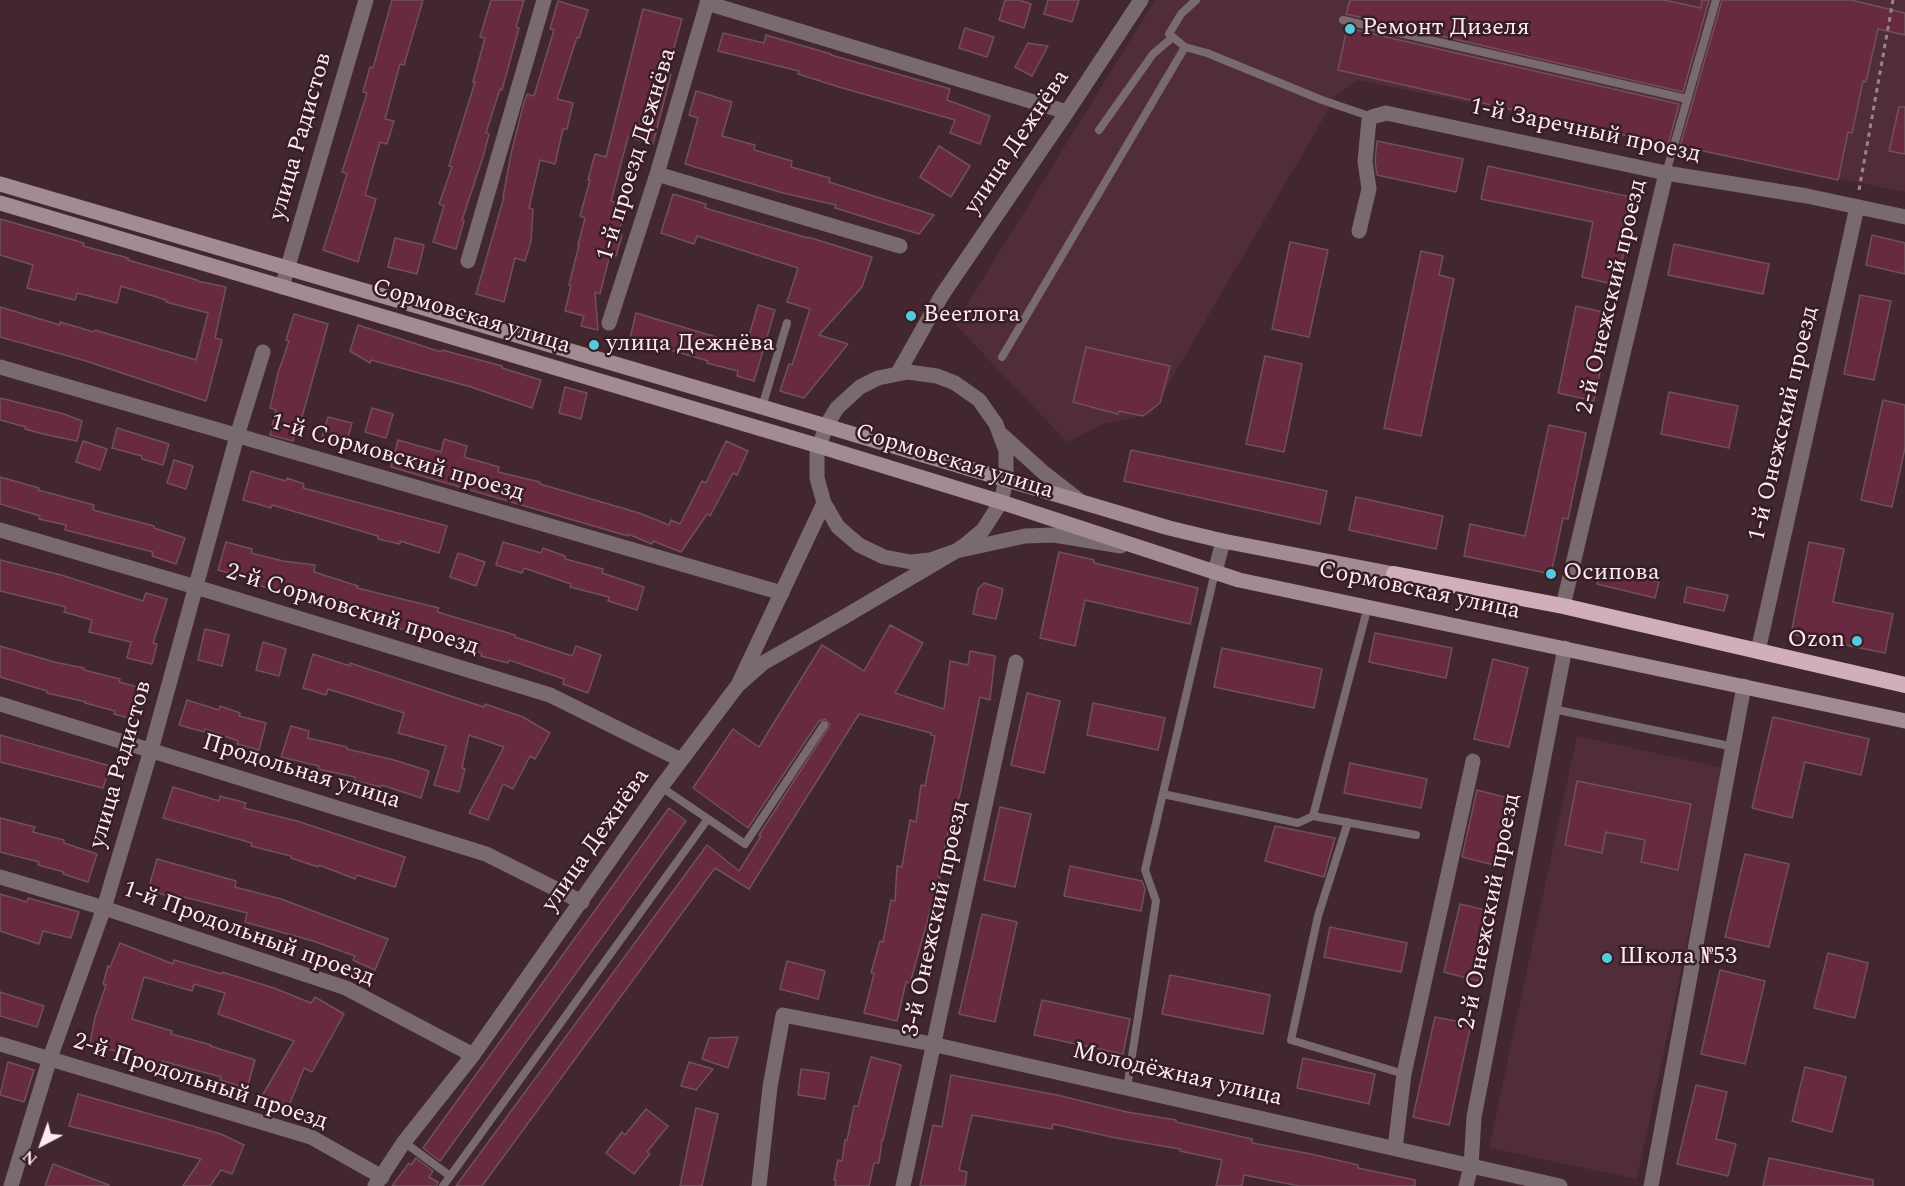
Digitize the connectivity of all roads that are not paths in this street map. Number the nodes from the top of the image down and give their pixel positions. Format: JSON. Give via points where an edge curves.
{"nodes":[{"id":1,"x":366,"y":0,"type":"edge"},
{"id":2,"x":544,"y":0,"type":"edge"},
{"id":3,"x":1141,"y":0,"type":"edge"},
{"id":4,"x":1196,"y":0,"type":"edge"},
{"id":5,"x":1716,"y":0,"type":"edge"},
{"id":6,"x":708,"y":2,"type":"edge"},
{"id":7,"x":1343,"y":20,"type":"dead end"},
{"id":8,"x":1173,"y":37,"type":"junction"},
{"id":9,"x":1185,"y":47,"type":"junction"},
{"id":10,"x":1687,"y":99,"type":"junction"},
{"id":11,"x":1067,"y":112,"type":"junction"},
{"id":12,"x":1372,"y":117,"type":"junction"},
{"id":13,"x":1099,"y":130,"type":"dead end"},
{"id":14,"x":1666,"y":173,"type":"junction"},
{"id":15,"x":657,"y":174,"type":"junction"},
{"id":16,"x":0,"y":184,"type":"edge"},
{"id":17,"x":0,"y":203,"type":"edge"},
{"id":18,"x":1857,"y":207,"type":"junction"},
{"id":19,"x":1905,"y":217,"type":"edge"},
{"id":20,"x":1359,"y":231,"type":"dead end"},
{"id":21,"x":900,"y":246,"type":"dead end"},
{"id":22,"x":468,"y":261,"type":"dead end"},
{"id":23,"x":286,"y":269,"type":"junction"},
{"id":24,"x":282,"y":287,"type":"junction"},
{"id":25,"x":609,"y":323,"type":"dead end"},
{"id":26,"x":787,"y":323,"type":"dead end"},
{"id":27,"x":263,"y":352,"type":"dead end"},
{"id":28,"x":1002,"y":357,"type":"dead end"},
{"id":29,"x":0,"y":367,"type":"edge"},
{"id":30,"x":898,"y":373,"type":"junction"},
{"id":31,"x":762,"y":407,"type":"junction"},
{"id":32,"x":826,"y":426,"type":"junction"},
{"id":33,"x":1000,"y":433,"type":"junction"},
{"id":34,"x":237,"y":436,"type":"junction"},
{"id":35,"x":819,"y":446,"type":"junction"},
{"id":36,"x":1006,"y":480,"type":"junction"},
{"id":37,"x":1001,"y":502,"type":"junction"},
{"id":38,"x":824,"y":503,"type":"junction"},
{"id":39,"x":1084,"y":503,"type":"junction"},
{"id":40,"x":0,"y":530,"type":"edge"},
{"id":41,"x":1223,"y":541,"type":"junction"},
{"id":42,"x":956,"y":551,"type":"junction"},
{"id":43,"x":1158,"y":553,"type":"junction"},
{"id":44,"x":1215,"y":572,"type":"junction"},
{"id":45,"x":1394,"y":574,"type":"joint"},
{"id":46,"x":196,"y":587,"type":"junction"},
{"id":47,"x":782,"y":593,"type":"junction"},
{"id":48,"x":1368,"y":606,"type":"junction"},
{"id":49,"x":1563,"y":606,"type":"junction"},
{"id":50,"x":1565,"y":648,"type":"junction"},
{"id":51,"x":1758,"y":651,"type":"junction"},
{"id":52,"x":1016,"y":662,"type":"dead end"},
{"id":53,"x":738,"y":685,"type":"junction"},
{"id":54,"x":1905,"y":685,"type":"edge"},
{"id":55,"x":1744,"y":686,"type":"junction"},
{"id":56,"x":0,"y":704,"type":"edge"},
{"id":57,"x":1553,"y":709,"type":"junction"},
{"id":58,"x":1905,"y":721,"type":"edge"},
{"id":59,"x":824,"y":725,"type":"dead end"},
{"id":60,"x":1734,"y":747,"type":"junction"},
{"id":61,"x":151,"y":750,"type":"junction"},
{"id":62,"x":681,"y":760,"type":"junction"},
{"id":63,"x":1473,"y":760,"type":"dead end"},
{"id":64,"x":661,"y":787,"type":"junction"},
{"id":65,"x":1163,"y":794,"type":"junction"},
{"id":66,"x":1313,"y":816,"type":"junction"},
{"id":67,"x":707,"y":820,"type":"junction"},
{"id":68,"x":1348,"y":822,"type":"junction"},
{"id":69,"x":1416,"y":835,"type":"dead end"},
{"id":70,"x":0,"y":877,"type":"edge"},
{"id":71,"x":582,"y":903,"type":"junction"},
{"id":72,"x":104,"y":908,"type":"junction"},
{"id":73,"x":0,"y":1044,"type":"edge"},
{"id":74,"x":932,"y":1044,"type":"junction"},
{"id":75,"x":473,"y":1055,"type":"junction"},
{"id":76,"x":50,"y":1058,"type":"junction"},
{"id":77,"x":1404,"y":1074,"type":"junction"},
{"id":78,"x":1127,"y":1088,"type":"junction"},
{"id":79,"x":404,"y":1142,"type":"junction"},
{"id":80,"x":1395,"y":1148,"type":"junction"},
{"id":81,"x":1471,"y":1166,"type":"junction"},
{"id":82,"x":450,"y":1176,"type":"junction"},
{"id":83,"x":379,"y":1181,"type":"edge"},
{"id":84,"x":11,"y":1186,"type":"edge"},
{"id":85,"x":443,"y":1186,"type":"edge"},
{"id":86,"x":759,"y":1186,"type":"edge"},
{"id":87,"x":903,"y":1186,"type":"edge"},
{"id":88,"x":1466,"y":1186,"type":"edge"},
{"id":89,"x":1560,"y":1186,"type":"edge"},
{"id":90,"x":1651,"y":1186,"type":"edge"}],
"edges":[{"from":1,"to":23,"type":"street","name":"улица Радистов"},
{"from":2,"to":22,"type":"street"},
{"from":3,"to":11,"type":"street","name":"улица Дежнёва"},
{"from":4,"to":8,"type":"lane","via":[[1181,14],[1169,34]]},
{"from":5,"to":10,"type":"lane","name":"2-й Онежский проезд"},
{"from":6,"to":11,"type":"street"},
{"from":6,"to":15,"type":"street","name":"1-й проезд Дежнёва"},
{"from":7,"to":10,"type":"lane"},
{"from":8,"to":9,"type":"lane"},
{"from":8,"to":13,"type":"lane","via":[[1153,54]]},
{"from":9,"to":12,"type":"lane"},
{"from":9,"to":28,"type":"lane"},
{"from":10,"to":14,"type":"lane","name":"2-й Онежский проезд"},
{"from":11,"to":30,"type":"street","name":"улица Дежнёва","via":[[942,295]]},
{"from":12,"to":14,"type":"street","name":"1-й Заречный проезд","via":[[1386,113]]},
{"from":12,"to":20,"type":"street","via":[[1365,161],[1369,189]]},
{"from":14,"to":18,"type":"street","name":"1-й Заречный проезд"},
{"from":14,"to":49,"type":"street","name":"2-й Онежский проезд"},
{"from":15,"to":21,"type":"street"},
{"from":15,"to":25,"type":"street","name":"1-й проезд Дежнёва"},
{"from":16,"to":23,"type":"main road","name":"Сормовская улица"},
{"from":17,"to":24,"type":"main road","name":"Сормовская улица"},
{"from":18,"to":19,"type":"street","name":"1-й Заречный проезд"},
{"from":18,"to":51,"type":"street","name":"1-й Онежский проезд"},
{"from":23,"to":24,"type":"street","name":"улица Радистов"},
{"from":23,"to":31,"type":"main road","name":"Сормовская улица"},
{"from":24,"to":35,"type":"main road","name":"Сормовская улица"},
{"from":26,"to":31,"type":"lane"},
{"from":27,"to":34,"type":"street","name":"улица Радистов"},
{"from":29,"to":34,"type":"street","name":"1-й Сормовский проезд"},
{"from":30,"to":32,"type":"street","via":[[860,387],[837,408]]},
{"from":30,"to":33,"type":"street","via":[[928,374],[955,383],[986,407]]},
{"from":31,"to":32,"type":"main road","name":"Сормовская улица"},
{"from":32,"to":35,"type":"street"},
{"from":32,"to":36,"type":"main road","name":"Сормовская улица"},
{"from":33,"to":36,"type":"street","via":[[1006,451]]},
{"from":33,"to":39,"type":"street"},
{"from":34,"to":46,"type":"street","name":"улица Радистов"},
{"from":34,"to":47,"type":"street","name":"1-й Сормовский проезд"},
{"from":35,"to":37,"type":"main road","name":"Сормовская улица"},
{"from":35,"to":38,"type":"street","via":[[817,478]]},
{"from":36,"to":37,"type":"street"},
{"from":36,"to":39,"type":"main road","name":"Сормовская улица"},
{"from":37,"to":42,"type":"street","via":[[983,530]]},
{"from":37,"to":43,"type":"main road","name":"Сормовская улица"},
{"from":38,"to":42,"type":"street","via":[[845,534],[875,554],[911,562]]},
{"from":38,"to":47,"type":"street","name":"улица Дежнёва"},
{"from":39,"to":41,"type":"main road","name":"Сормовская улица"},
{"from":40,"to":46,"type":"street","name":"2-й Сормовский проезд"},
{"from":41,"to":44,"type":"street"},
{"from":41,"to":45,"type":"main road","name":"Сормовская улица"},
{"from":42,"to":43,"type":"street","via":[[1025,536],[1054,535]]},
{"from":42,"to":53,"type":"street","via":[[771,658]]},
{"from":43,"to":44,"type":"main road","name":"Сормовская улица"},
{"from":44,"to":48,"type":"main road","name":"Сормовская улица"},
{"from":44,"to":65,"type":"lane"},
{"from":45,"to":49,"type":"highway","name":"Сормовская улица"},
{"from":46,"to":61,"type":"street","name":"улица Радистов"},
{"from":46,"to":62,"type":"street","name":"2-й Сормовский проезд","via":[[550,695]]},
{"from":47,"to":53,"type":"street","name":"улица Дежнёва"},
{"from":48,"to":50,"type":"main road","name":"Сормовская улица"},
{"from":48,"to":66,"type":"lane"},
{"from":49,"to":51,"type":"highway","name":"Сормовская улица"},
{"from":50,"to":55,"type":"main road","name":"Сормовская улица"},
{"from":50,"to":57,"type":"street","name":"2-й Онежский проезд"},
{"from":51,"to":54,"type":"highway","name":"Сормовская улица"},
{"from":52,"to":74,"type":"street","name":"3-й Онежский проезд"},
{"from":53,"to":62,"type":"street","name":"улица Дежнёва"},
{"from":55,"to":58,"type":"main road","name":"Сормовская улица"},
{"from":55,"to":60,"type":"street"},
{"from":56,"to":61,"type":"street","name":"Продольная улица"},
{"from":57,"to":60,"type":"lane"},
{"from":57,"to":81,"type":"street","name":"2-й Онежский проезд","via":[[1474,1117]]},
{"from":59,"to":67,"type":"lane","via":[[745,844]]},
{"from":60,"to":90,"type":"street"},
{"from":61,"to":71,"type":"street","name":"Продольная улица","via":[[486,854]]},
{"from":61,"to":72,"type":"street","name":"улица Радистов"},
{"from":62,"to":64,"type":"street","name":"улица Дежнёва"},
{"from":63,"to":77,"type":"street","name":"2-й Онежский проезд"},
{"from":64,"to":67,"type":"lane"},
{"from":64,"to":71,"type":"street","name":"улица Дежнёва"},
{"from":65,"to":66,"type":"lane","via":[[1298,823]]},
{"from":65,"to":78,"type":"lane","via":[[1145,870],[1156,902]]},
{"from":66,"to":68,"type":"lane"},
{"from":67,"to":82,"type":"lane"},
{"from":68,"to":69,"type":"lane"},
{"from":68,"to":77,"type":"lane","via":[[1318,916],[1291,1040]]},
{"from":70,"to":72,"type":"street","name":"1-й Продольный проезд"},
{"from":71,"to":75,"type":"street","name":"улица Дежнёва"},
{"from":72,"to":75,"type":"street","name":"1-й Продольный проезд","via":[[346,988]]},
{"from":72,"to":76,"type":"street","name":"улица Радистов"},
{"from":73,"to":76,"type":"street","name":"2-й Продольный проезд"},
{"from":74,"to":78,"type":"street","name":"Молодёжная улица"},
{"from":74,"to":86,"type":"street","name":"Молодёжная улица","via":[[783,1015]]},
{"from":74,"to":87,"type":"street","name":"3-й Онежский проезд"},
{"from":75,"to":79,"type":"street","name":"улица Дежнёва"},
{"from":76,"to":83,"type":"street","name":"2-й Продольный проезд","via":[[311,1137]]},
{"from":76,"to":84,"type":"street","name":"улица Радистов"},
{"from":77,"to":80,"type":"street","name":"2-й Онежский проезд"},
{"from":78,"to":80,"type":"street","name":"Молодёжная улица"},
{"from":79,"to":82,"type":"lane"},
{"from":79,"to":83,"type":"street","name":"улица Дежнёва"},
{"from":80,"to":81,"type":"street","name":"Молодёжная улица"},
{"from":81,"to":88,"type":"street","name":"2-й Онежский проезд"},
{"from":81,"to":89,"type":"street","name":"Молодёжная улица"},
{"from":82,"to":85,"type":"lane"}]}
